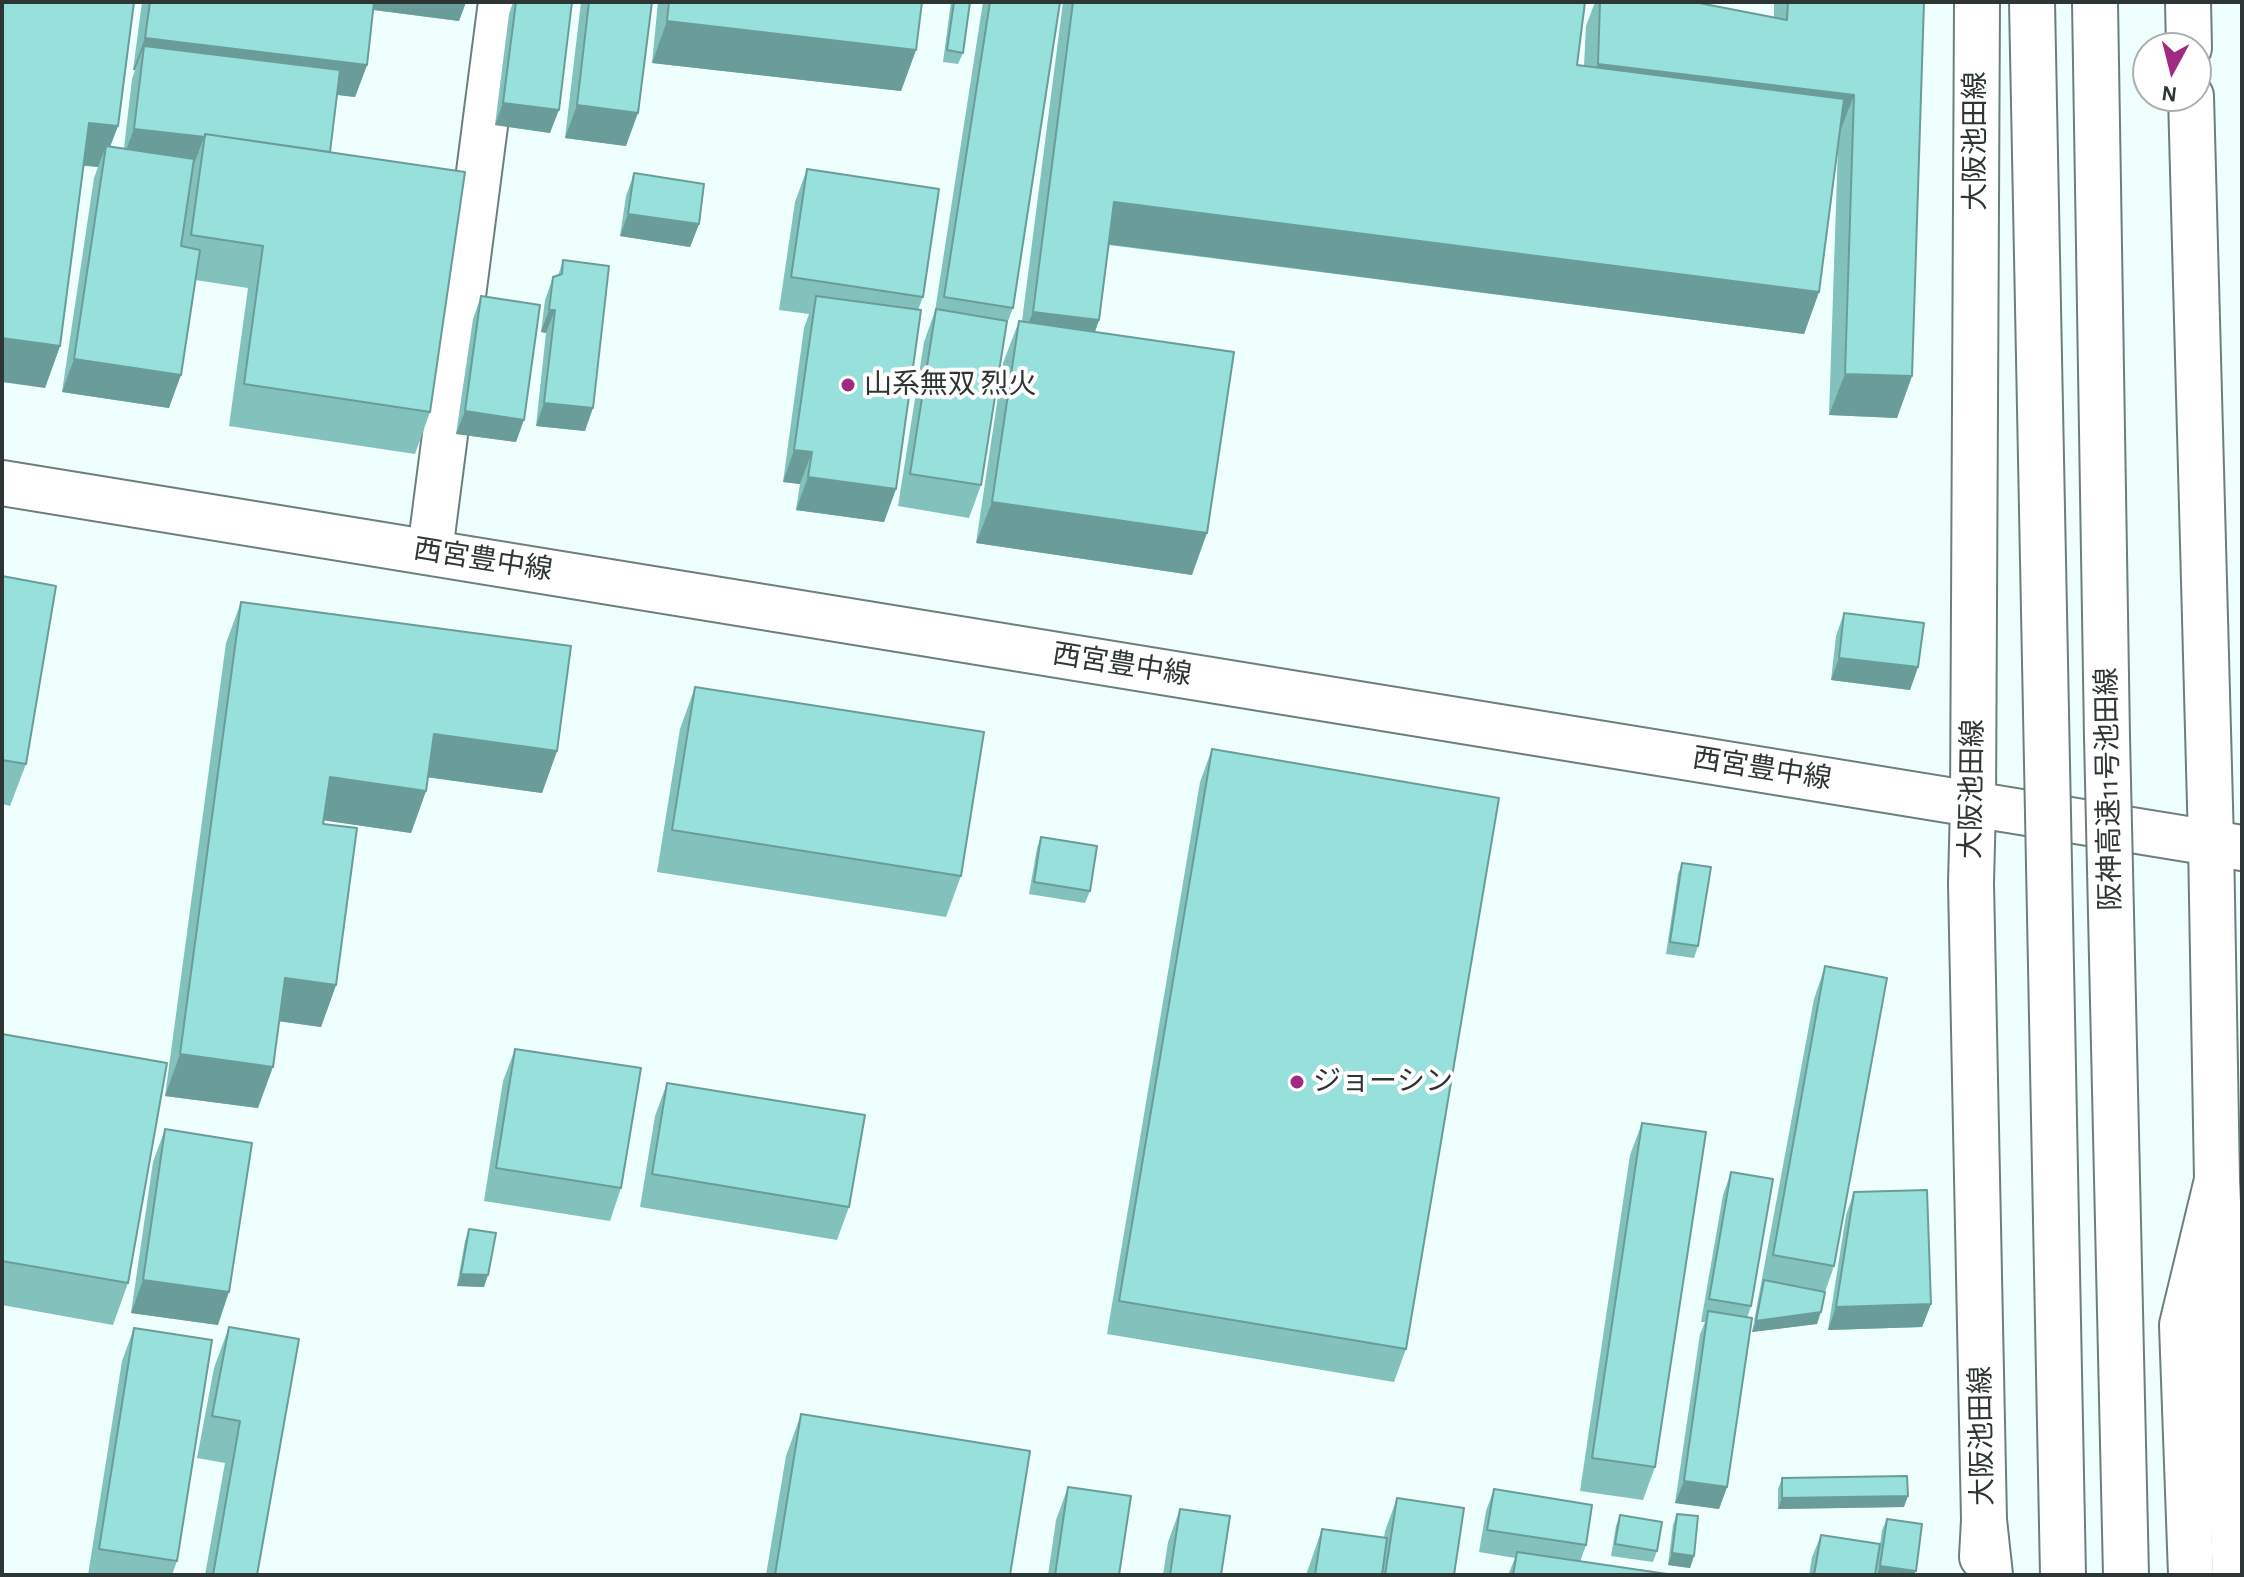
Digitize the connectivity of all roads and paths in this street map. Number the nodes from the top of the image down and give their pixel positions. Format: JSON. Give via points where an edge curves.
{"nodes":[{"id":1,"x":501,"y":2,"type":"edge"},
{"id":2,"x":1977,"y":2,"type":"edge"},
{"id":3,"x":2032,"y":2,"type":"edge"},
{"id":4,"x":2095,"y":2,"type":"edge"},
{"id":5,"x":2188,"y":2,"type":"edge"},
{"id":6,"x":2189,"y":32,"type":"edge"},
{"id":7,"x":2192,"y":112,"type":"edge"},
{"id":8,"x":2,"y":483,"type":"edge"},
{"id":9,"x":430,"y":551,"type":"junction"},
{"id":10,"x":1973,"y":805,"type":"junction"},
{"id":11,"x":2227,"y":845,"type":"edge"},
{"id":12,"x":2217,"y":1180,"type":"junction"},
{"id":13,"x":1984,"y":1520,"type":"junction"},
{"id":14,"x":1981,"y":1575,"type":"edge"},
{"id":15,"x":1990,"y":1575,"type":"edge"},
{"id":16,"x":2063,"y":1575,"type":"edge"},
{"id":17,"x":2126,"y":1575,"type":"edge"},
{"id":18,"x":2191,"y":1575,"type":"edge"},
{"id":19,"x":2235,"y":1575,"type":"edge"}],
"edges":[{"from":1,"to":9,"type":"main road"},
{"from":2,"to":10,"type":"main road","name":"大阪池田線"},
{"from":3,"to":16,"type":"main road","bridge":true},
{"from":4,"to":17,"type":"main road","name":"阪神高速11号池田線","bridge":true},
{"from":5,"to":6,"type":"main road"},
{"from":7,"to":11,"type":"main road"},
{"from":8,"to":9,"type":"main road","name":"西宮豊中線"},
{"from":9,"to":10,"type":"main road","name":"西宮豊中線"},
{"from":10,"to":11,"type":"main road","name":"西宮豊中線"},
{"from":10,"to":13,"type":"main road","name":"大阪池田線"},
{"from":11,"to":12,"type":"main road"},
{"from":12,"to":18,"type":"main road","via":[[2182,1325]]},
{"from":12,"to":19,"type":"main road"},
{"from":13,"to":14,"type":"main road","name":"大阪池田線"},
{"from":13,"to":15,"type":"main road"}]}
